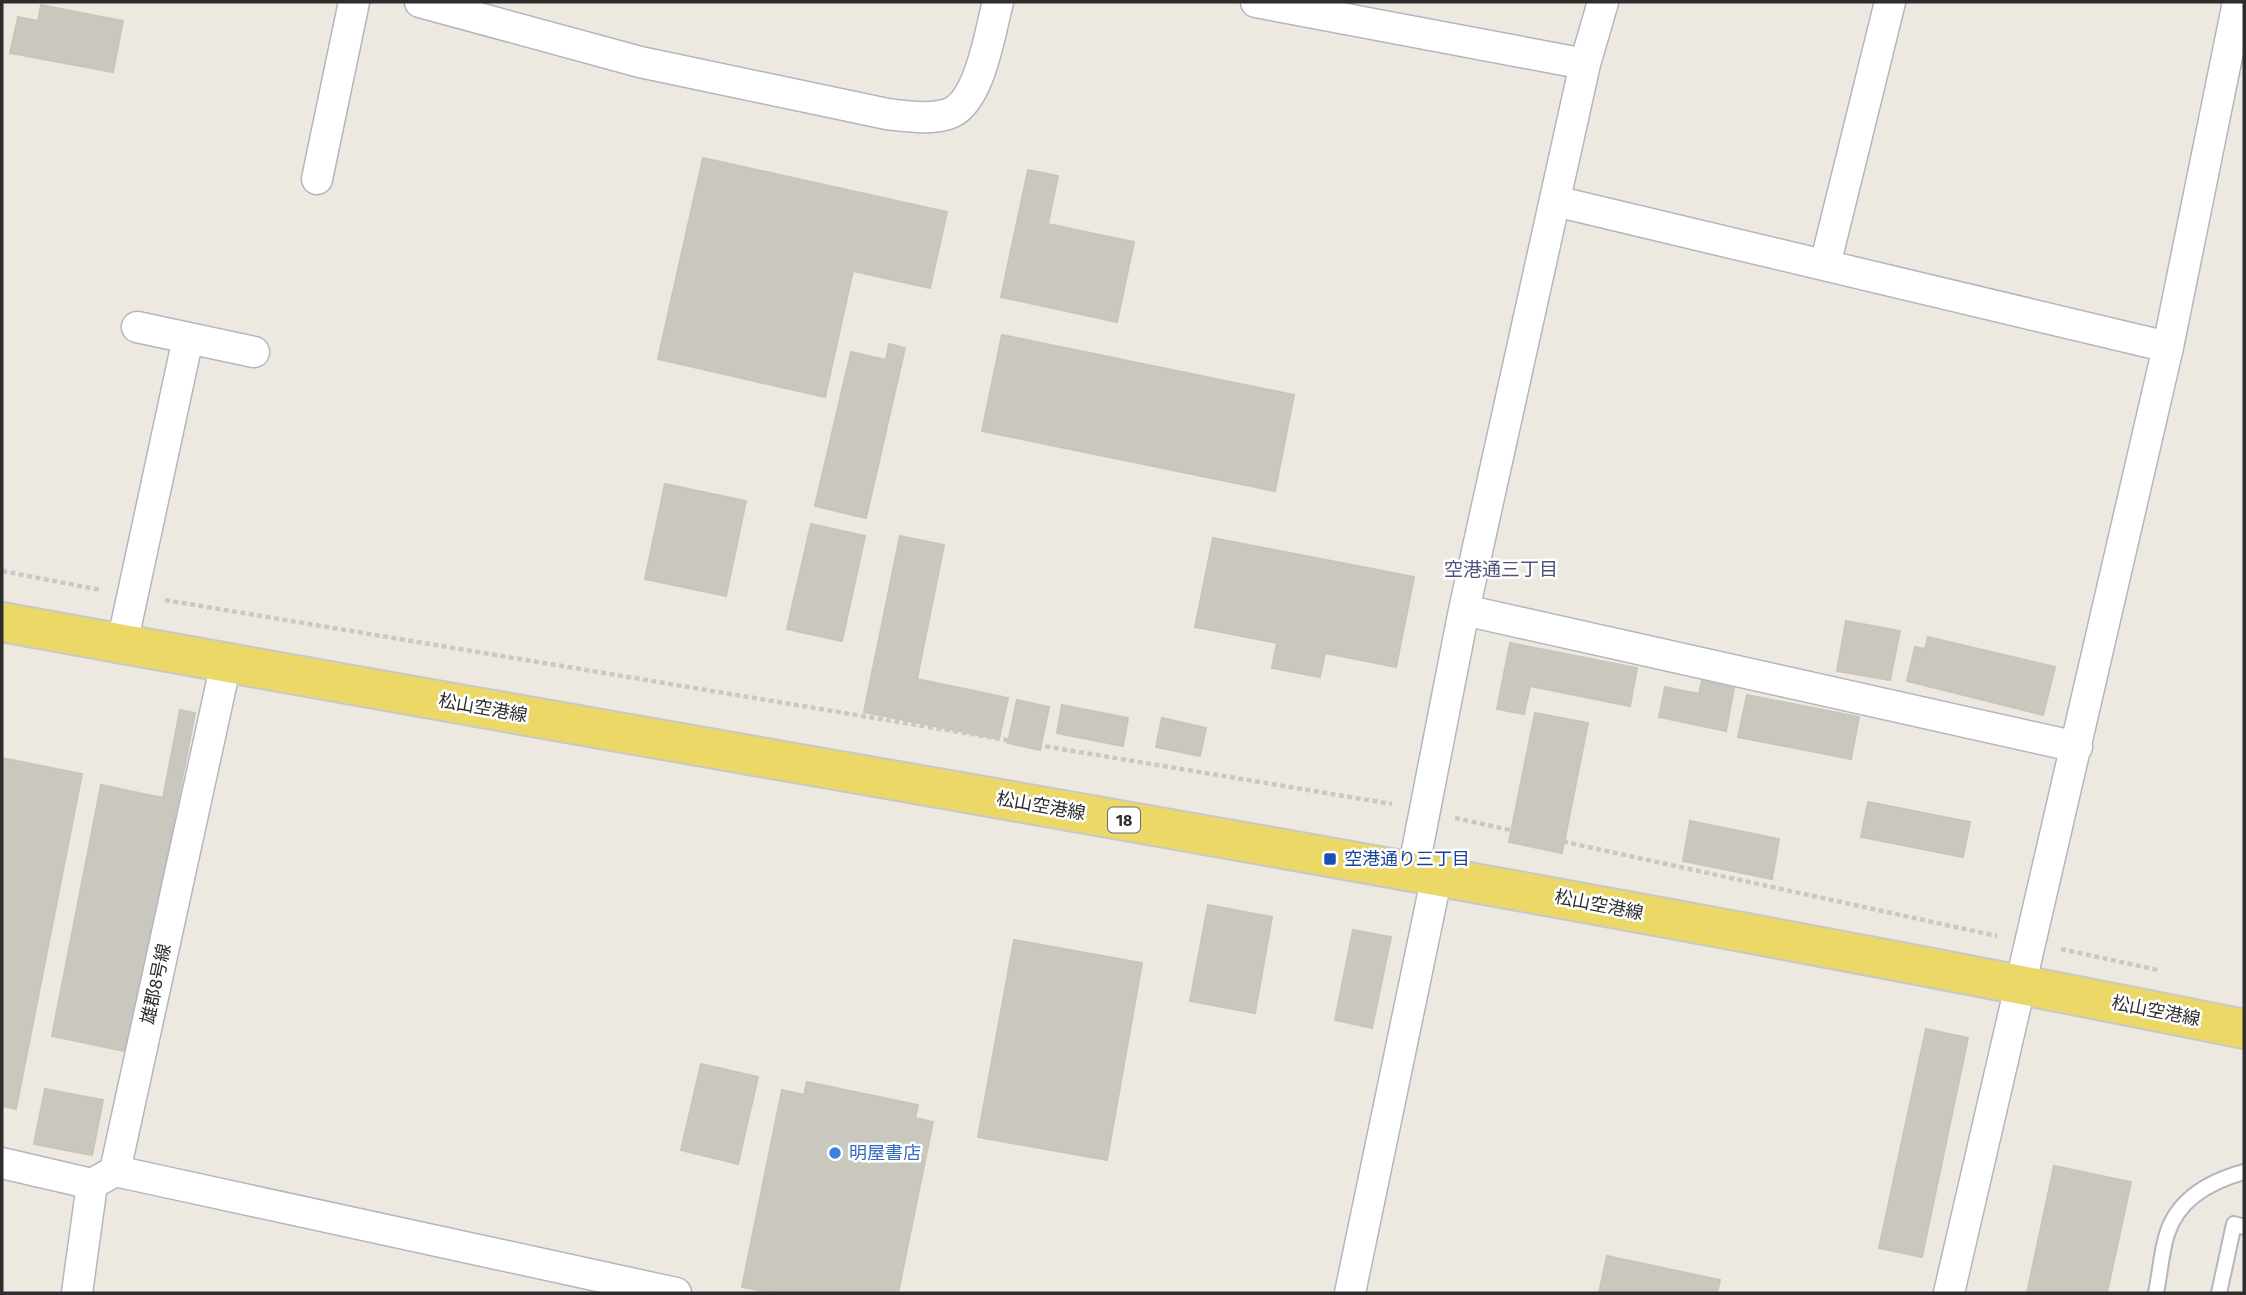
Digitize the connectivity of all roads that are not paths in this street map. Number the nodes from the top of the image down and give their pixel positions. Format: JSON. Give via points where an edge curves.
{"nodes":[{"id":1,"x":354,"y":2,"type":"edge"},
{"id":2,"x":420,"y":2,"type":"edge"},
{"id":3,"x":998,"y":2,"type":"edge"},
{"id":4,"x":1256,"y":2,"type":"edge"},
{"id":5,"x":1603,"y":2,"type":"edge"},
{"id":6,"x":1890,"y":2,"type":"edge"},
{"id":7,"x":2238,"y":2,"type":"edge"},
{"id":8,"x":1360,"y":11,"type":"edge"},
{"id":9,"x":1585,"y":64,"type":"junction"},
{"id":10,"x":317,"y":178,"type":"dead end"},
{"id":11,"x":1555,"y":201,"type":"junction"},
{"id":12,"x":1825,"y":265,"type":"junction"},
{"id":13,"x":137,"y":327,"type":"dead end"},
{"id":14,"x":188,"y":338,"type":"junction"},
{"id":15,"x":2168,"y":347,"type":"junction"},
{"id":16,"x":254,"y":352,"type":"dead end"},
{"id":17,"x":1464,"y":610,"type":"junction"},
{"id":18,"x":2,"y":622,"type":"edge"},
{"id":19,"x":122,"y":644,"type":"junction"},
{"id":20,"x":226,"y":663,"type":"junction"},
{"id":21,"x":2077,"y":747,"type":"junction"},
{"id":22,"x":1425,"y":873,"type":"junction"},
{"id":23,"x":2022,"y":984,"type":"junction"},
{"id":24,"x":2244,"y":1029,"type":"edge"},
{"id":25,"x":2,"y":1163,"type":"edge"},
{"id":26,"x":2244,"y":1172,"type":"edge"},
{"id":27,"x":104,"y":1177,"type":"junction"},
{"id":28,"x":2244,"y":1227,"type":"edge"},
{"id":29,"x":77,"y":1293,"type":"edge"},
{"id":30,"x":676,"y":1293,"type":"edge"},
{"id":31,"x":1350,"y":1293,"type":"edge"},
{"id":32,"x":1949,"y":1293,"type":"edge"},
{"id":33,"x":2156,"y":1293,"type":"edge"},
{"id":34,"x":2219,"y":1293,"type":"edge"}],
"edges":[{"from":1,"to":10,"type":"street"},
{"from":2,"to":3,"type":"street","via":[[640,62],[887,114],[924,117],[950,114],[968,99]]},
{"from":4,"to":8,"type":"street"},
{"from":5,"to":9,"type":"street"},
{"from":6,"to":12,"type":"street"},
{"from":7,"to":15,"type":"street"},
{"from":8,"to":9,"type":"street"},
{"from":9,"to":11,"type":"street"},
{"from":11,"to":12,"type":"street"},
{"from":11,"to":17,"type":"street"},
{"from":12,"to":15,"type":"street"},
{"from":13,"to":14,"type":"street"},
{"from":14,"to":16,"type":"street"},
{"from":14,"to":19,"type":"street"},
{"from":15,"to":21,"type":"street"},
{"from":17,"to":21,"type":"street"},
{"from":17,"to":22,"type":"street","via":[[1425,811]]},
{"from":18,"to":19,"type":"main road","name":"松山空港線","number":"18"},
{"from":19,"to":20,"type":"main road","name":"松山空港線","number":"18"},
{"from":20,"to":22,"type":"main road","name":"松山空港線","number":"18"},
{"from":20,"to":27,"type":"street","name":"雄郡8号線"},
{"from":21,"to":23,"type":"street"},
{"from":22,"to":23,"type":"main road","name":"松山空港線","number":"18"},
{"from":22,"to":31,"type":"street"},
{"from":23,"to":24,"type":"main road","name":"松山空港線","number":"18"},
{"from":23,"to":32,"type":"street"},
{"from":25,"to":27,"type":"street"},
{"from":26,"to":33,"type":"lane","via":[[2203,1188],[2182,1207],[2167,1232]]},
{"from":27,"to":29,"type":"street","name":"雄郡8号線"},
{"from":27,"to":30,"type":"street"},
{"from":28,"to":34,"type":"lane","via":[[2234,1224]]}]}
